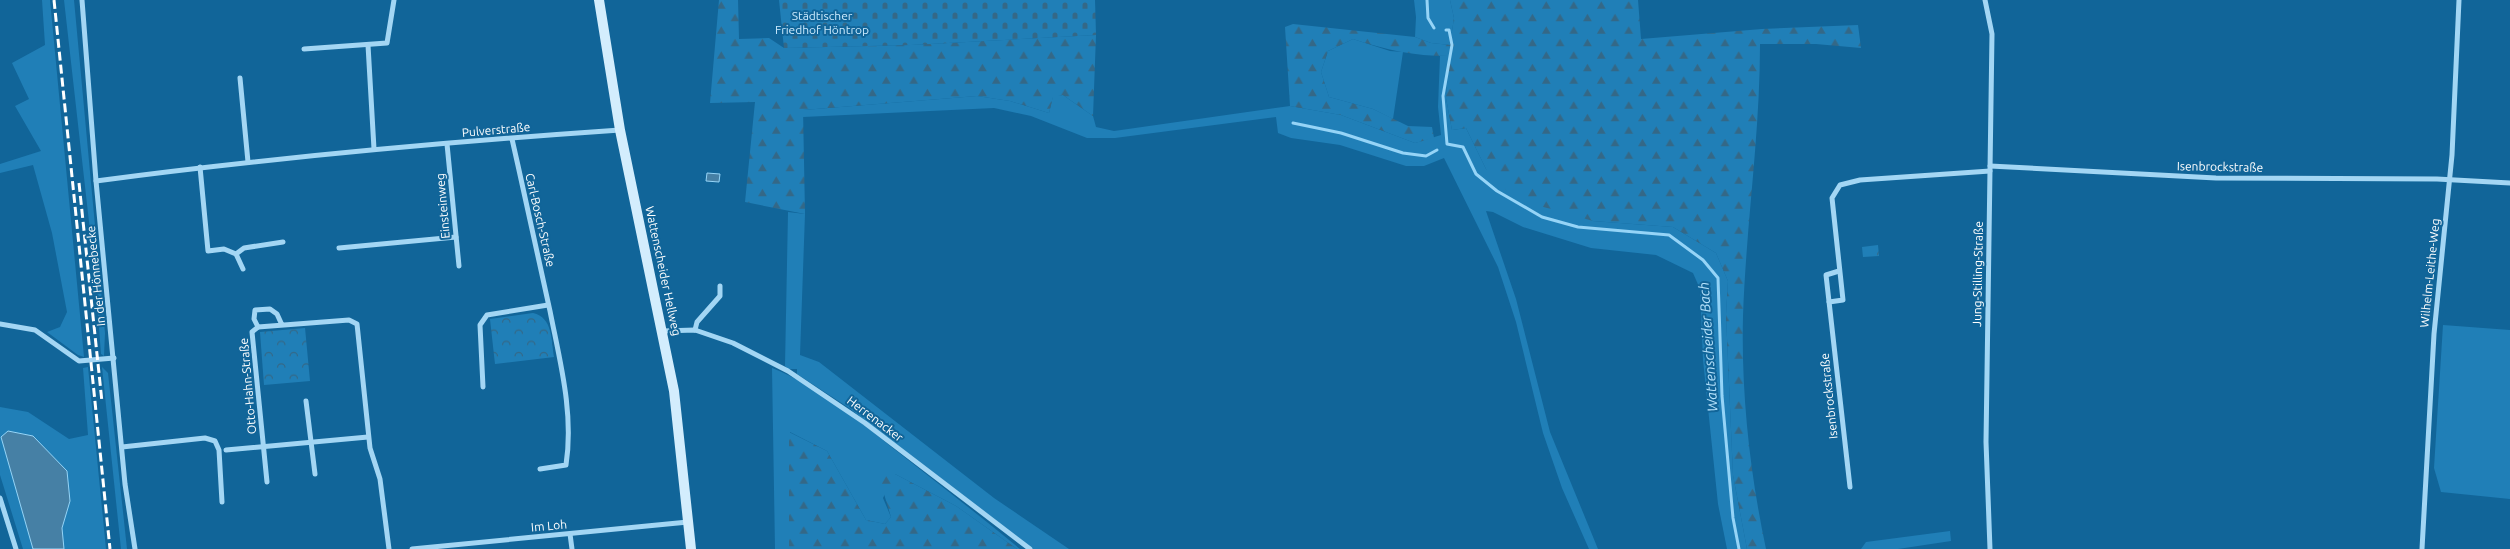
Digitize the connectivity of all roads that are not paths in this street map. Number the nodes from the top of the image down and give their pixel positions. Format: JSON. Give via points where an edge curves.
{"nodes":[{"id":1,"x":82,"y":0,"type":"edge"},
{"id":2,"x":394,"y":0,"type":"edge"},
{"id":3,"x":599,"y":0,"type":"edge"},
{"id":4,"x":1985,"y":0,"type":"edge"},
{"id":5,"x":2459,"y":0,"type":"edge"},
{"id":6,"x":368,"y":45,"type":"junction"},
{"id":7,"x":304,"y":49,"type":"dead end"},
{"id":8,"x":240,"y":78,"type":"dead end"},
{"id":9,"x":620,"y":130,"type":"junction"},
{"id":10,"x":512,"y":139,"type":"junction"},
{"id":11,"x":448,"y":144,"type":"junction"},
{"id":12,"x":374,"y":149,"type":"junction"},
{"id":13,"x":248,"y":162,"type":"junction"},
{"id":14,"x":200,"y":167,"type":"junction"},
{"id":15,"x":1990,"y":168,"type":"junction"},
{"id":16,"x":2450,"y":180,"type":"junction"},
{"id":17,"x":96,"y":181,"type":"junction"},
{"id":18,"x":2510,"y":183,"type":"edge"},
{"id":19,"x":456,"y":236,"type":"junction"},
{"id":20,"x":283,"y":242,"type":"dead end"},
{"id":21,"x":339,"y":248,"type":"dead end"},
{"id":22,"x":236,"y":254,"type":"junction"},
{"id":23,"x":459,"y":266,"type":"dead end"},
{"id":24,"x":243,"y":270,"type":"dead end"},
{"id":25,"x":1840,"y":271,"type":"junction"},
{"id":26,"x":720,"y":286,"type":"dead end"},
{"id":27,"x":1829,"y":302,"type":"junction"},
{"id":28,"x":548,"y":305,"type":"junction"},
{"id":29,"x":0,"y":324,"type":"edge"},
{"id":30,"x":282,"y":326,"type":"junction"},
{"id":31,"x":258,"y":327,"type":"junction"},
{"id":32,"x":694,"y":330,"type":"junction"},
{"id":33,"x":663,"y":331,"type":"junction"},
{"id":34,"x":114,"y":358,"type":"junction"},
{"id":35,"x":483,"y":387,"type":"dead end"},
{"id":36,"x":306,"y":401,"type":"dead end"},
{"id":37,"x":368,"y":437,"type":"junction"},
{"id":38,"x":312,"y":442,"type":"junction"},
{"id":39,"x":264,"y":446,"type":"junction"},
{"id":40,"x":122,"y":447,"type":"junction"},
{"id":41,"x":226,"y":450,"type":"dead end"},
{"id":42,"x":540,"y":469,"type":"dead end"},
{"id":43,"x":315,"y":474,"type":"dead end"},
{"id":44,"x":267,"y":482,"type":"dead end"},
{"id":45,"x":1850,"y":486,"type":"dead end"},
{"id":46,"x":0,"y":498,"type":"edge"},
{"id":47,"x":222,"y":502,"type":"dead end"},
{"id":48,"x":688,"y":522,"type":"junction"},
{"id":49,"x":570,"y":534,"type":"junction"},
{"id":50,"x":16,"y":549,"type":"edge"},
{"id":51,"x":135,"y":549,"type":"edge"},
{"id":52,"x":389,"y":549,"type":"edge"},
{"id":53,"x":412,"y":549,"type":"edge"},
{"id":54,"x":572,"y":549,"type":"edge"},
{"id":55,"x":691,"y":549,"type":"edge"},
{"id":56,"x":1030,"y":549,"type":"edge"},
{"id":57,"x":1990,"y":549,"type":"edge"},
{"id":58,"x":2422,"y":549,"type":"edge"}],
"edges":[{"from":1,"to":17,"type":"street","name":"In der Hönnebecke"},
{"from":2,"to":6,"type":"street","via":[[387,43]]},
{"from":3,"to":9,"type":"main road","name":"Wattenscheider Hellweg"},
{"from":4,"to":15,"type":"street","name":"Jung-Stilling-Straße","via":[[1992,34]]},
{"from":5,"to":16,"type":"street","name":"Wilhelm-Leithe-Weg"},
{"from":6,"to":7,"type":"street"},
{"from":6,"to":12,"type":"street"},
{"from":8,"to":13,"type":"street"},
{"from":9,"to":10,"type":"street","name":"Pulverstraße"},
{"from":9,"to":33,"type":"main road","name":"Wattenscheider Hellweg"},
{"from":10,"to":11,"type":"street","name":"Pulverstraße"},
{"from":10,"to":28,"type":"street","name":"Carl-Bosch-Straße"},
{"from":11,"to":12,"type":"street","name":"Pulverstraße"},
{"from":11,"to":19,"type":"street","name":"Einsteinweg"},
{"from":12,"to":13,"type":"street","name":"Pulverstraße"},
{"from":13,"to":14,"type":"street","name":"Pulverstraße"},
{"from":14,"to":17,"type":"street","name":"Pulverstraße"},
{"from":14,"to":22,"type":"street","via":[[208,251],[224,249]]},
{"from":15,"to":16,"type":"street","name":"Isenbrockstraße","via":[[2216,178]]},
{"from":15,"to":25,"type":"street","name":"Isenbrockstraße","via":[[1840,184],[1832,198]]},
{"from":15,"to":57,"type":"street","name":"Jung-Stilling-Straße","via":[[1986,442]]},
{"from":16,"to":18,"type":"street","name":"Isenbrockstraße"},
{"from":16,"to":58,"type":"street","name":"Wilhelm-Leithe-Weg","via":[[2434,334]]},
{"from":17,"to":34,"type":"street","name":"In der Hönnebecke"},
{"from":19,"to":21,"type":"street"},
{"from":19,"to":23,"type":"street","name":"Einsteinweg"},
{"from":20,"to":22,"type":"street","via":[[244,248]]},
{"from":22,"to":24,"type":"street"},
{"from":25,"to":27,"type":"street","name":"Isenbrockstraße","via":[[1826,274]]},
{"from":25,"to":27,"type":"street","name":"Isenbrockstraße","via":[[1843,300]]},
{"from":26,"to":32,"type":"street","via":[[720,296]]},
{"from":27,"to":45,"type":"street","name":"Isenbrockstraße"},
{"from":28,"to":35,"type":"street","via":[[487,315],[480,325]]},
{"from":28,"to":42,"type":"street","name":"Carl-Bosch-Straße","via":[[568,406],[570,442],[566,465]]},
{"from":29,"to":34,"type":"street","via":[[35,330],[79,361]]},
{"from":30,"to":31,"type":"street","name":"Otto-Hahn-Straße"},
{"from":30,"to":31,"type":"street","name":"Otto-Hahn-Straße","via":[[270,308],[255,310],[254,319]]},
{"from":30,"to":37,"type":"street","name":"Otto-Hahn-Straße","via":[[349,320],[357,324]]},
{"from":31,"to":39,"type":"street","name":"Otto-Hahn-Straße","via":[[252,332]]},
{"from":32,"to":33,"type":"street","name":"Herrenacker"},
{"from":32,"to":56,"type":"street","name":"Herrenacker","via":[[733,343],[798,377],[865,423]]},
{"from":33,"to":48,"type":"main road","name":"Wattenscheider Hellweg","via":[[678,414]]},
{"from":34,"to":40,"type":"street","name":"In der Hönnebecke"},
{"from":36,"to":38,"type":"street"},
{"from":37,"to":38,"type":"street","name":"Otto-Hahn-Straße"},
{"from":37,"to":52,"type":"street","name":"Otto-Hahn-Straße","via":[[380,479]]},
{"from":38,"to":39,"type":"street","name":"Otto-Hahn-Straße"},
{"from":38,"to":43,"type":"street"},
{"from":39,"to":41,"type":"street","name":"Otto-Hahn-Straße"},
{"from":39,"to":44,"type":"street","name":"Otto-Hahn-Straße"},
{"from":40,"to":47,"type":"street","via":[[205,438],[215,441],[219,450]]},
{"from":40,"to":51,"type":"street","name":"In der Hönnebecke"},
{"from":46,"to":50,"type":"street"},
{"from":48,"to":49,"type":"street","name":"Im Loh"},
{"from":48,"to":55,"type":"main road","name":"Wattenscheider Hellweg"},
{"from":49,"to":53,"type":"street","name":"Im Loh"},
{"from":49,"to":54,"type":"street"}]}
